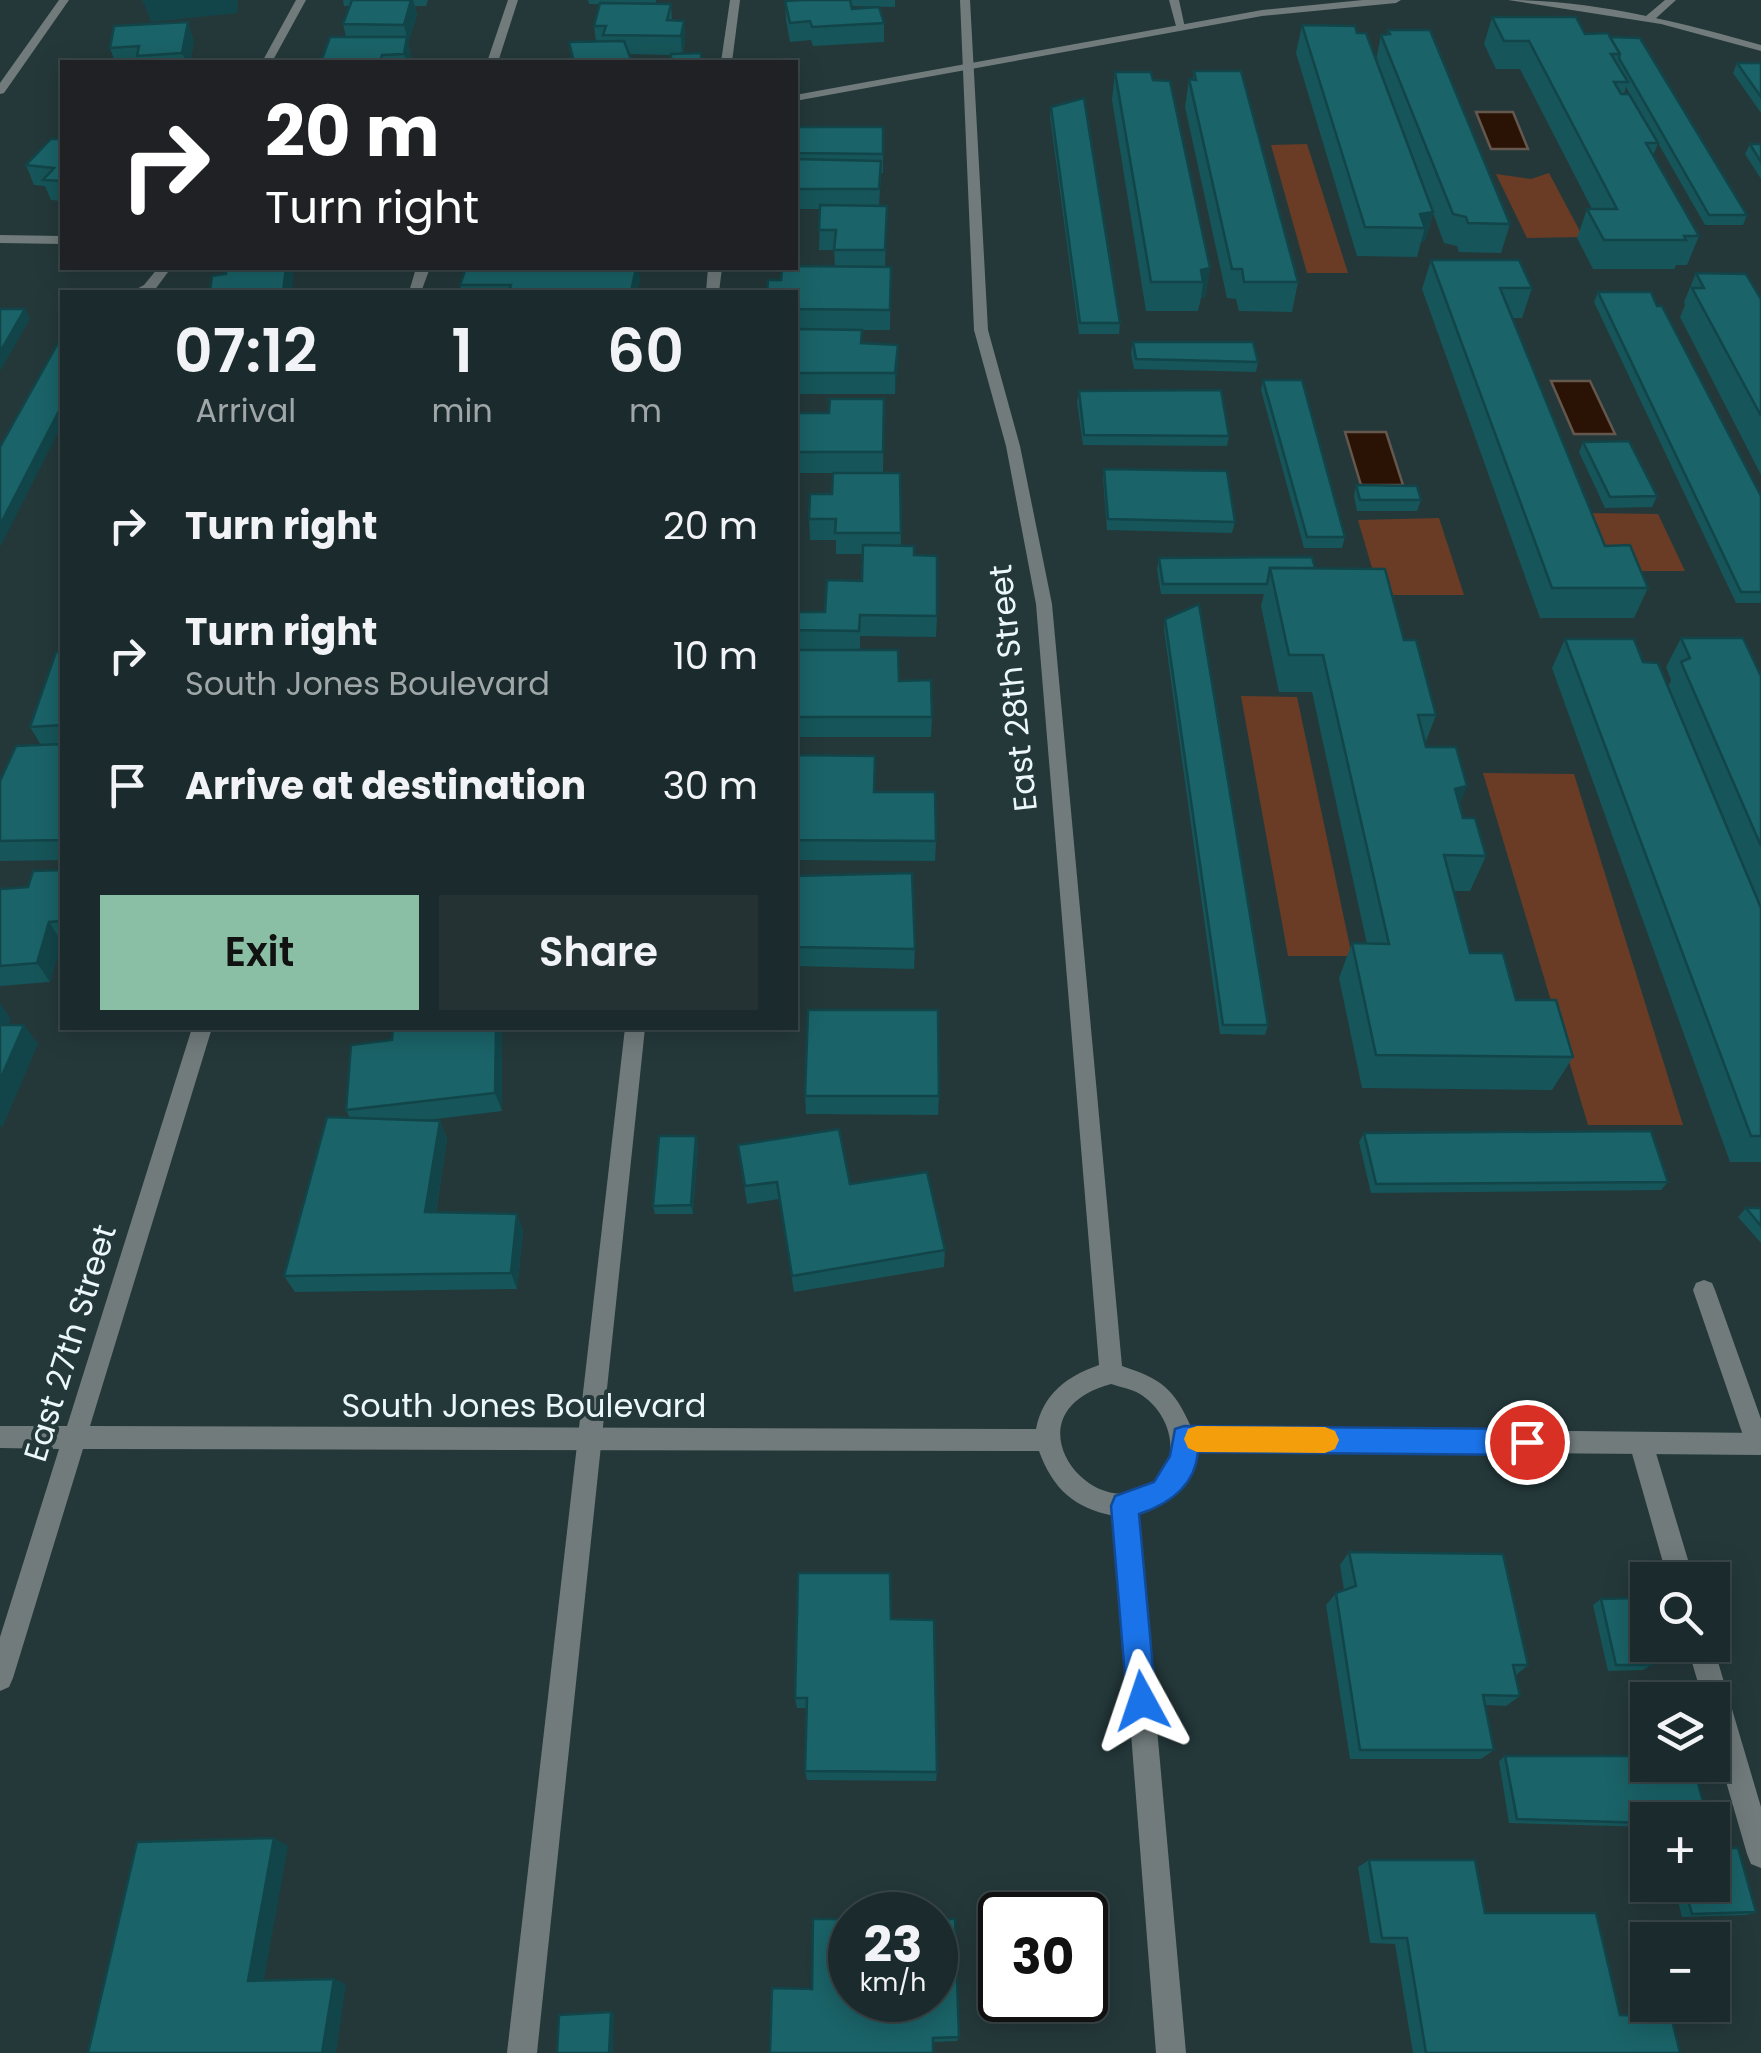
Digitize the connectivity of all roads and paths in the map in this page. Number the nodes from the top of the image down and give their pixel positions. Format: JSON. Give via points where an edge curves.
{"nodes":[{"id":1,"x":64,"y":0,"type":"edge"},
{"id":2,"x":301,"y":0,"type":"edge"},
{"id":3,"x":513,"y":0,"type":"edge"},
{"id":4,"x":735,"y":0,"type":"edge"},
{"id":5,"x":965,"y":0,"type":"edge"},
{"id":6,"x":1174,"y":0,"type":"edge"},
{"id":7,"x":1396,"y":0,"type":"edge"},
{"id":8,"x":1513,"y":0,"type":"edge"},
{"id":9,"x":1671,"y":0,"type":"edge"},
{"id":10,"x":1650,"y":18,"type":"junction"},
{"id":11,"x":1181,"y":26,"type":"junction"},
{"id":12,"x":1761,"y":48,"type":"edge"},
{"id":13,"x":269,"y":60,"type":"edge"},
{"id":14,"x":493,"y":60,"type":"edge"},
{"id":15,"x":726,"y":60,"type":"edge"},
{"id":16,"x":968,"y":66,"type":"junction"},
{"id":17,"x":0,"y":91,"type":"edge"},
{"id":18,"x":798,"y":97,"type":"edge"},
{"id":19,"x":0,"y":239,"type":"edge"},
{"id":20,"x":60,"y":240,"type":"edge"},
{"id":21,"x":162,"y":270,"type":"edge"},
{"id":22,"x":142,"y":290,"type":"edge"},
{"id":23,"x":201,"y":1030,"type":"edge"},
{"id":24,"x":635,"y":1030,"type":"edge"},
{"id":25,"x":1704,"y":1290,"type":"dead end"},
{"id":26,"x":1111,"y":1374,"type":"junction"},
{"id":27,"x":0,"y":1436,"type":"edge"},
{"id":28,"x":75,"y":1437,"type":"junction"},
{"id":29,"x":1184,"y":1438,"type":"junction"},
{"id":30,"x":589,"y":1439,"type":"junction"},
{"id":31,"x":1048,"y":1440,"type":"junction"},
{"id":32,"x":1641,"y":1443,"type":"junction"},
{"id":33,"x":1760,"y":1444,"type":"edge"},
{"id":34,"x":1125,"y":1506,"type":"junction"},
{"id":35,"x":1676,"y":1562,"type":"edge"},
{"id":36,"x":1705,"y":1662,"type":"edge"},
{"id":37,"x":0,"y":1678,"type":"edge"},
{"id":38,"x":1761,"y":1854,"type":"edge"},
{"id":39,"x":522,"y":2053,"type":"edge"},
{"id":40,"x":1171,"y":2053,"type":"edge"}],
"edges":[{"from":1,"to":17,"type":"street"},
{"from":2,"to":13,"type":"street"},
{"from":3,"to":14,"type":"street"},
{"from":4,"to":15,"type":"street"},
{"from":5,"to":16,"type":"street","name":"East 28th Street"},
{"from":6,"to":11,"type":"street"},
{"from":7,"to":11,"type":"street"},
{"from":8,"to":10,"type":"street"},
{"from":9,"to":10,"type":"street"},
{"from":10,"to":12,"type":"street"},
{"from":11,"to":16,"type":"street"},
{"from":16,"to":18,"type":"street"},
{"from":16,"to":26,"type":"street","name":"East 28th Street","via":[[982,330],[1044,604]]},
{"from":19,"to":20,"type":"street"},
{"from":21,"to":22,"type":"street"},
{"from":23,"to":28,"type":"street","name":"East 27th Street"},
{"from":24,"to":30,"type":"street"},
{"from":25,"to":33,"type":"street"},
{"from":26,"to":29,"type":"street","via":[[1142,1382],[1168,1401]]},
{"from":26,"to":31,"type":"street","via":[[1072,1386],[1049,1420]]},
{"from":27,"to":28,"type":"street","name":"South Jones Boulevard"},
{"from":28,"to":30,"type":"street","name":"South Jones Boulevard"},
{"from":28,"to":37,"type":"street","name":"East 27th Street"},
{"from":29,"to":32,"type":"street"},
{"from":29,"to":34,"type":"street","via":[[1184,1459],[1164,1492]]},
{"from":30,"to":31,"type":"street","name":"South Jones Boulevard"},
{"from":30,"to":39,"type":"street"},
{"from":31,"to":34,"type":"street","via":[[1054,1462],[1082,1494]]},
{"from":32,"to":33,"type":"street"},
{"from":32,"to":35,"type":"street"},
{"from":34,"to":40,"type":"street"},
{"from":36,"to":38,"type":"street"}]}
